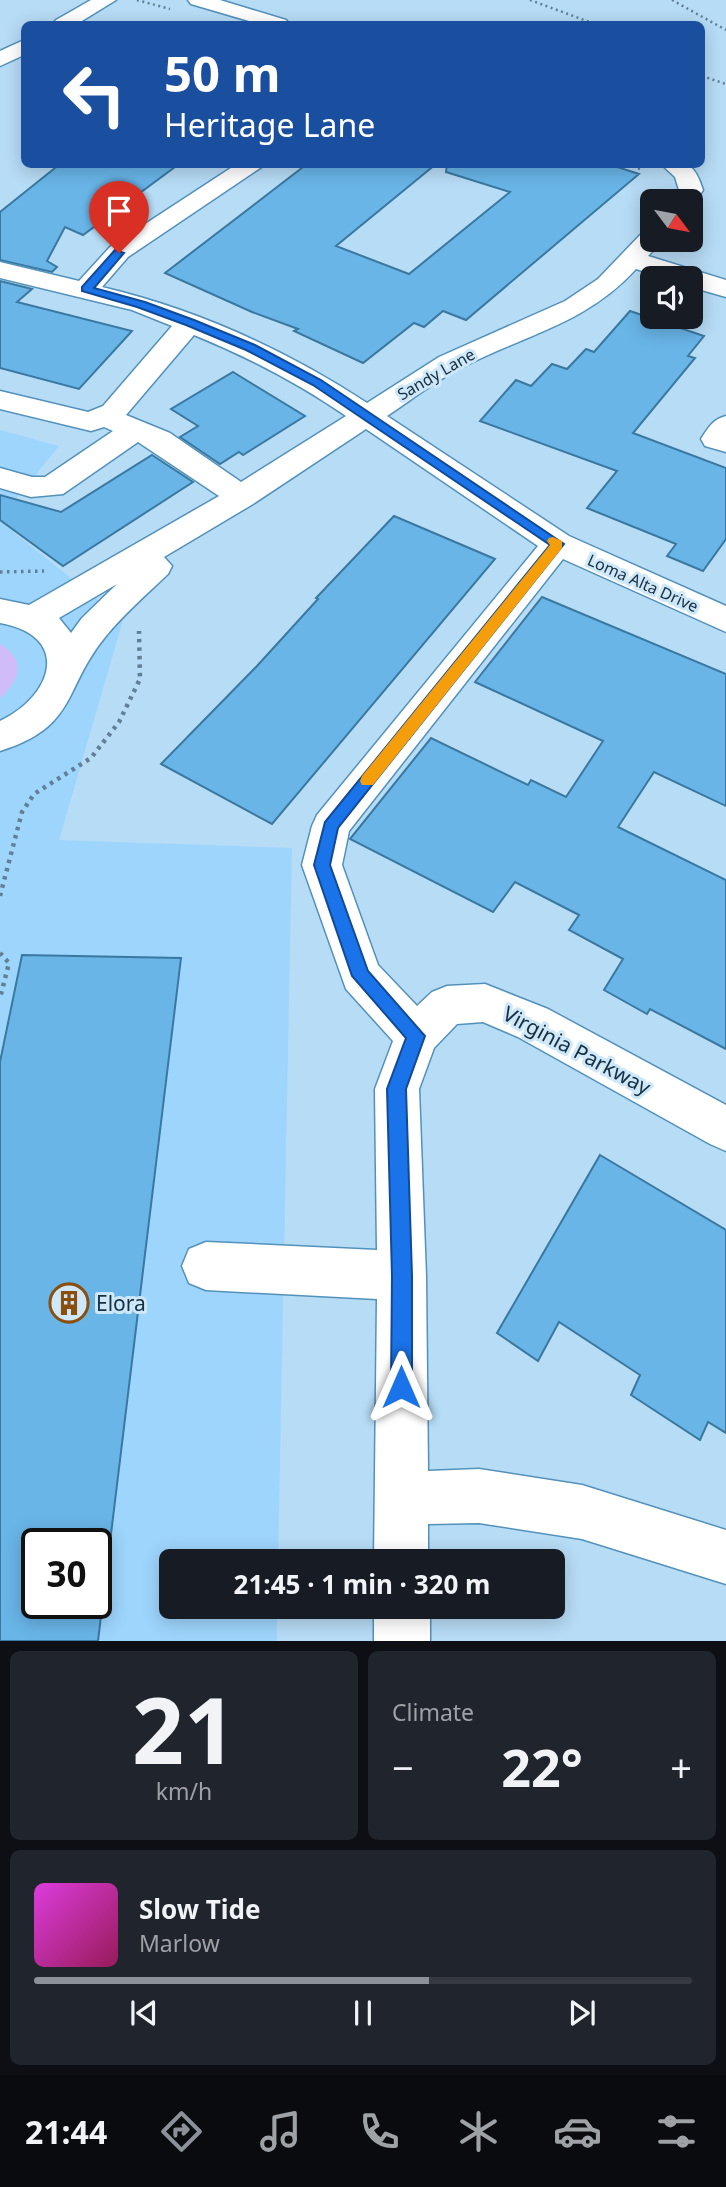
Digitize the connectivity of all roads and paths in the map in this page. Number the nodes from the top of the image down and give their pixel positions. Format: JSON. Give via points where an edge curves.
{"nodes":[{"id":1,"x":106,"y":0,"type":"edge"},
{"id":2,"x":198,"y":0,"type":"edge"},
{"id":3,"x":530,"y":0,"type":"edge"},
{"id":4,"x":672,"y":0,"type":"edge"},
{"id":5,"x":68,"y":21,"type":"edge"},
{"id":6,"x":269,"y":21,"type":"edge"},
{"id":7,"x":587,"y":21,"type":"edge"},
{"id":8,"x":726,"y":30,"type":"edge"},
{"id":9,"x":21,"y":48,"type":"edge"},
{"id":10,"x":0,"y":60,"type":"edge"},
{"id":11,"x":705,"y":77,"type":"edge"},
{"id":12,"x":726,"y":84,"type":"edge"},
{"id":13,"x":248,"y":168,"type":"edge"},
{"id":14,"x":678,"y":168,"type":"edge"},
{"id":15,"x":691,"y":189,"type":"edge"},
{"id":16,"x":640,"y":250,"type":"edge"},
{"id":17,"x":631,"y":259,"type":"junction"},
{"id":18,"x":0,"y":270,"type":"edge"},
{"id":19,"x":86,"y":289,"type":"junction"},
{"id":20,"x":726,"y":289,"type":"edge"},
{"id":21,"x":190,"y":323,"type":"junction"},
{"id":22,"x":0,"y":400,"type":"edge"},
{"id":23,"x":103,"y":416,"type":"junction"},
{"id":24,"x":366,"y":416,"type":"junction"},
{"id":25,"x":726,"y":425,"type":"edge"},
{"id":26,"x":136,"y":430,"type":"junction"},
{"id":27,"x":726,"y":442,"type":"edge"},
{"id":28,"x":0,"y":478,"type":"edge"},
{"id":29,"x":228,"y":505,"type":"junction"},
{"id":30,"x":558,"y":544,"type":"junction"},
{"id":31,"x":16,"y":615,"type":"edge"},
{"id":32,"x":726,"y":620,"type":"edge"},
{"id":33,"x":139,"y":628,"type":"dead end"},
{"id":34,"x":66,"y":667,"type":"junction"},
{"id":35,"x":8,"y":738,"type":"edge"},
{"id":36,"x":0,"y":896,"type":"edge"},
{"id":37,"x":0,"y":953,"type":"edge"},
{"id":38,"x":0,"y":999,"type":"edge"},
{"id":39,"x":416,"y":1036,"type":"junction"},
{"id":40,"x":726,"y":1129,"type":"edge"},
{"id":41,"x":206,"y":1266,"type":"dead end"},
{"id":42,"x":402,"y":1276,"type":"junction"},
{"id":43,"x":401,"y":1498,"type":"junction"},
{"id":44,"x":401,"y":1549,"type":"edge"},
{"id":45,"x":726,"y":1557,"type":"edge"},
{"id":46,"x":402,"y":1619,"type":"edge"},
{"id":47,"x":402,"y":1641,"type":"edge"}],
"edges":[{"from":1,"to":5,"type":"street"},
{"from":2,"to":6,"type":"street"},
{"from":3,"to":7,"type":"path"},
{"from":4,"to":8,"type":"path"},
{"from":9,"to":10,"type":"street"},
{"from":11,"to":12,"type":"path"},
{"from":13,"to":19,"type":"street","via":[[119,253]]},
{"from":14,"to":15,"type":"street","via":[[686,174]]},
{"from":16,"to":17,"type":"street","name":"Sandy Lane"},
{"from":17,"to":20,"type":"street"},
{"from":17,"to":24,"type":"street","name":"Sandy Lane","via":[[607,285],[575,307],[449,363]]},
{"from":18,"to":19,"type":"street","name":"Loma Alta Drive"},
{"from":19,"to":21,"type":"street","name":"Loma Alta Drive"},
{"from":21,"to":23,"type":"street","via":[[113,412]]},
{"from":21,"to":24,"type":"street","name":"Loma Alta Drive","via":[[317,383]]},
{"from":22,"to":23,"type":"street","via":[[92,422]]},
{"from":23,"to":26,"type":"street"},
{"from":24,"to":29,"type":"street","name":"Sandy Lane"},
{"from":24,"to":30,"type":"street","name":"Loma Alta Drive"},
{"from":25,"to":27,"type":"street","via":[[716,439]]},
{"from":26,"to":28,"type":"street","via":[[52,486],[31,487]]},
{"from":26,"to":29,"type":"street","via":[[159,440]]},
{"from":29,"to":31,"type":"street","name":"Sandy Lane"},
{"from":29,"to":34,"type":"street","name":"Sandy Lane","via":[[118,602]]},
{"from":30,"to":32,"type":"street","name":"Loma Alta Drive"},
{"from":30,"to":39,"type":"street","via":[[331,826],[322,865],[361,976]]},
{"from":31,"to":34,"type":"street","via":[[52,631],[62,645]]},
{"from":33,"to":36,"type":"path","via":[[140,679],[119,722],[91,758],[34,794],[22,812]]},
{"from":34,"to":35,"type":"street","name":"Sandy Lane","via":[[59,692],[41,714]]},
{"from":37,"to":38,"type":"path","via":[[9,963]]},
{"from":39,"to":40,"type":"street","name":"Virginia Parkway","via":[[447,1005],[485,1003],[533,1023]]},
{"from":39,"to":42,"type":"street","name":"Virginia Parkway","via":[[397,1089]]},
{"from":41,"to":42,"type":"street"},
{"from":42,"to":43,"type":"street","name":"Virginia Parkway"},
{"from":43,"to":44,"type":"street","name":"Virginia Parkway"},
{"from":43,"to":45,"type":"street","via":[[480,1496],[582,1512]]},
{"from":46,"to":47,"type":"street"}]}
